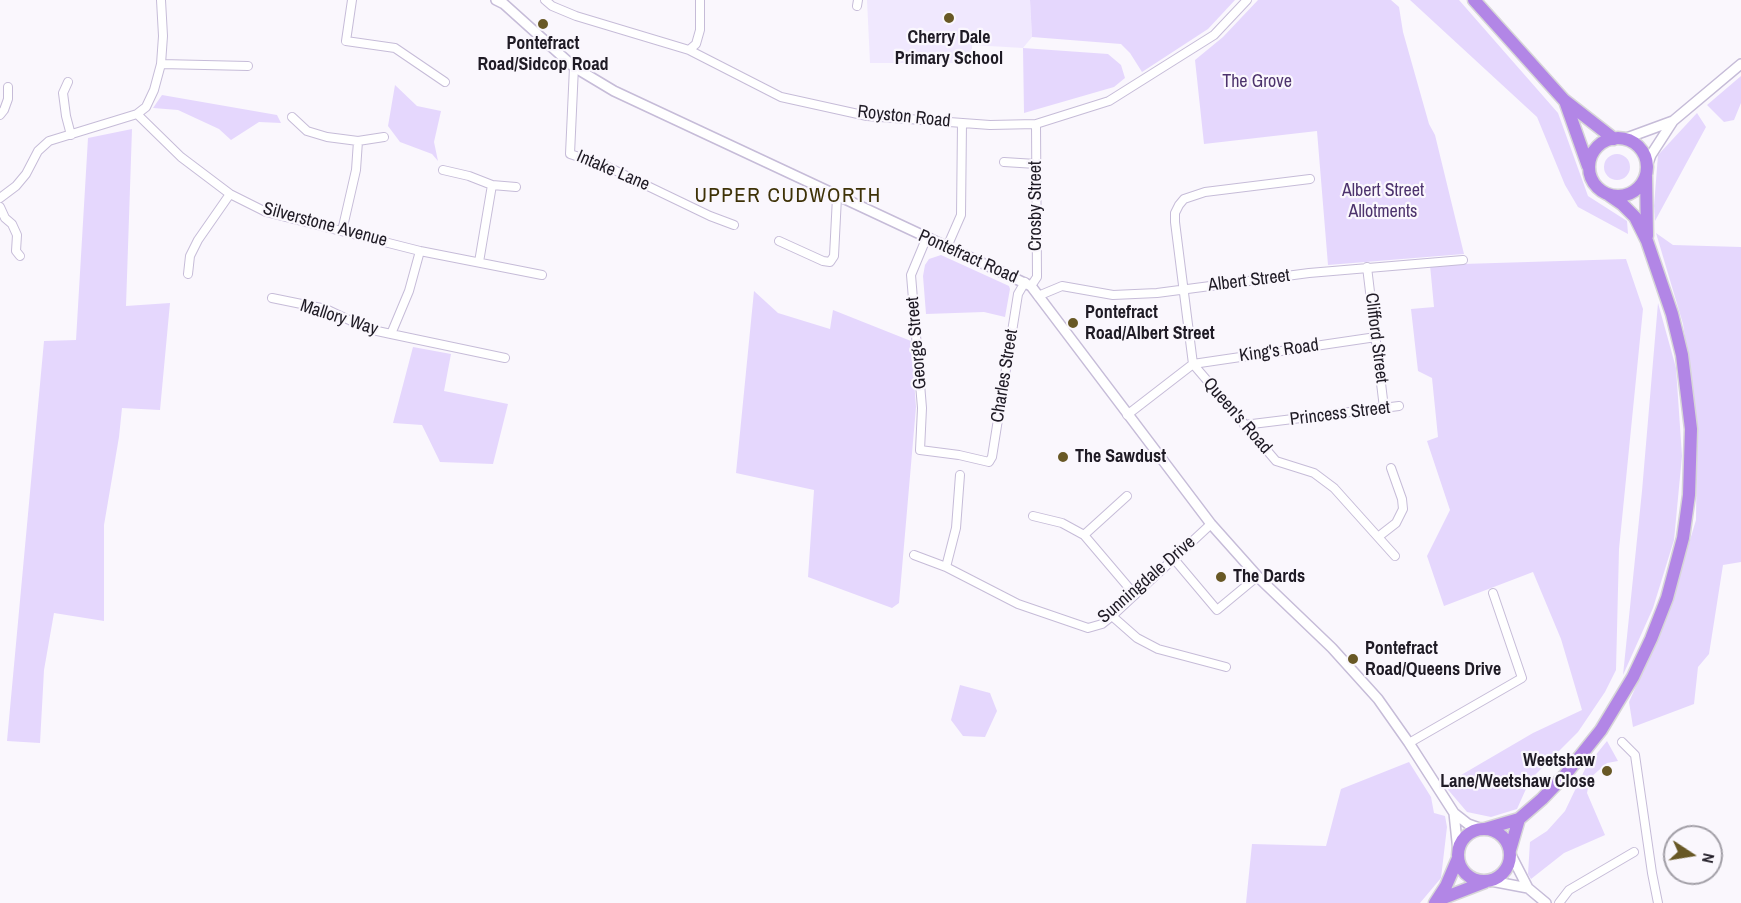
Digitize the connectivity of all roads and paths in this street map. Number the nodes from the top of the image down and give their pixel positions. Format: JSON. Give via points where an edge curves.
{"nodes":[{"id":1,"x":161,"y":0,"type":"edge"},
{"id":2,"x":352,"y":0,"type":"edge"},
{"id":3,"x":545,"y":0,"type":"edge"},
{"id":4,"x":700,"y":0,"type":"edge"},
{"id":5,"x":1246,"y":0,"type":"edge"},
{"id":6,"x":1474,"y":0,"type":"edge"},
{"id":7,"x":503,"y":1,"type":"edge"},
{"id":8,"x":689,"y":50,"type":"junction"},
{"id":9,"x":161,"y":64,"type":"junction"},
{"id":10,"x":1741,"y":64,"type":"edge"},
{"id":11,"x":248,"y":66,"type":"dead end"},
{"id":12,"x":574,"y":67,"type":"junction"},
{"id":13,"x":68,"y":82,"type":"dead end"},
{"id":14,"x":445,"y":82,"type":"dead end"},
{"id":15,"x":8,"y":87,"type":"dead end"},
{"id":16,"x":1564,"y":100,"type":"junction"},
{"id":17,"x":137,"y":114,"type":"junction"},
{"id":18,"x":0,"y":115,"type":"edge"},
{"id":19,"x":292,"y":117,"type":"dead end"},
{"id":20,"x":1673,"y":122,"type":"junction"},
{"id":21,"x":962,"y":123,"type":"junction"},
{"id":22,"x":1036,"y":124,"type":"junction"},
{"id":23,"x":71,"y":135,"type":"junction"},
{"id":24,"x":384,"y":137,"type":"dead end"},
{"id":25,"x":1619,"y":139,"type":"junction"},
{"id":26,"x":358,"y":141,"type":"junction"},
{"id":27,"x":1004,"y":162,"type":"dead end"},
{"id":28,"x":1036,"y":164,"type":"junction"},
{"id":29,"x":442,"y":170,"type":"dead end"},
{"id":30,"x":1646,"y":171,"type":"junction"},
{"id":31,"x":1590,"y":175,"type":"junction"},
{"id":32,"x":1310,"y":179,"type":"dead end"},
{"id":33,"x":492,"y":185,"type":"junction"},
{"id":34,"x":516,"y":187,"type":"dead end"},
{"id":35,"x":230,"y":195,"type":"junction"},
{"id":36,"x":1609,"y":195,"type":"junction"},
{"id":37,"x":837,"y":197,"type":"junction"},
{"id":38,"x":0,"y":198,"type":"edge"},
{"id":39,"x":0,"y":207,"type":"edge"},
{"id":40,"x":734,"y":225,"type":"dead end"},
{"id":41,"x":342,"y":231,"type":"junction"},
{"id":42,"x":926,"y":238,"type":"junction"},
{"id":43,"x":779,"y":241,"type":"dead end"},
{"id":44,"x":1647,"y":241,"type":"junction"},
{"id":45,"x":947,"y":248,"type":"junction"},
{"id":46,"x":420,"y":251,"type":"junction"},
{"id":47,"x":20,"y":256,"type":"dead end"},
{"id":48,"x":1463,"y":260,"type":"dead end"},
{"id":49,"x":479,"y":262,"type":"junction"},
{"id":50,"x":1367,"y":267,"type":"junction"},
{"id":51,"x":188,"y":274,"type":"dead end"},
{"id":52,"x":542,"y":275,"type":"dead end"},
{"id":53,"x":1028,"y":284,"type":"junction"},
{"id":54,"x":1182,"y":289,"type":"junction"},
{"id":55,"x":1038,"y":296,"type":"junction"},
{"id":56,"x":272,"y":298,"type":"dead end"},
{"id":57,"x":391,"y":334,"type":"junction"},
{"id":58,"x":1376,"y":337,"type":"junction"},
{"id":59,"x":505,"y":358,"type":"dead end"},
{"id":60,"x":1193,"y":364,"type":"junction"},
{"id":61,"x":1399,"y":406,"type":"dead end"},
{"id":62,"x":1384,"y":408,"type":"junction"},
{"id":63,"x":1127,"y":415,"type":"junction"},
{"id":64,"x":1245,"y":425,"type":"junction"},
{"id":65,"x":980,"y":460,"type":"joint"},
{"id":66,"x":1391,"y":468,"type":"dead end"},
{"id":67,"x":960,"y":476,"type":"dead end"},
{"id":68,"x":1127,"y":496,"type":"dead end"},
{"id":69,"x":1033,"y":516,"type":"dead end"},
{"id":70,"x":1211,"y":524,"type":"junction"},
{"id":71,"x":1084,"y":535,"type":"junction"},
{"id":72,"x":1378,"y":537,"type":"junction"},
{"id":73,"x":914,"y":555,"type":"dead end"},
{"id":74,"x":1395,"y":556,"type":"dead end"},
{"id":75,"x":1174,"y":559,"type":"junction"},
{"id":76,"x":946,"y":567,"type":"junction"},
{"id":77,"x":1258,"y":576,"type":"junction"},
{"id":78,"x":1493,"y":593,"type":"dead end"},
{"id":79,"x":1135,"y":595,"type":"junction"},
{"id":80,"x":1112,"y":616,"type":"junction"},
{"id":81,"x":1226,"y":667,"type":"dead end"},
{"id":82,"x":1622,"y":742,"type":"dead end"},
{"id":83,"x":1409,"y":743,"type":"junction"},
{"id":84,"x":1454,"y":813,"type":"junction"},
{"id":85,"x":1519,"y":819,"type":"junction"},
{"id":86,"x":1484,"y":829,"type":"junction"},
{"id":87,"x":1510,"y":852,"type":"junction"},
{"id":88,"x":1634,"y":852,"type":"dead end"},
{"id":89,"x":1458,"y":854,"type":"junction"},
{"id":90,"x":1488,"y":881,"type":"junction"},
{"id":91,"x":1528,"y":888,"type":"junction"},
{"id":92,"x":1436,"y":901,"type":"edge"},
{"id":93,"x":1546,"y":903,"type":"edge"},
{"id":94,"x":1559,"y":903,"type":"edge"},
{"id":95,"x":1658,"y":903,"type":"edge"}],
"edges":[{"from":1,"to":9,"type":"street"},
{"from":2,"to":14,"type":"street","via":[[346,41],[395,48]]},
{"from":3,"to":8,"type":"street","name":"Royston Road","via":[[576,15]]},
{"from":4,"to":8,"type":"street","via":[[700,30],[696,44]]},
{"from":5,"to":22,"type":"street","name":"Royston Road","via":[[1214,34],[1109,101]]},
{"from":6,"to":16,"type":"highway"},
{"from":7,"to":12,"type":"street","name":"Pontefract Road"},
{"from":8,"to":21,"type":"street","name":"Royston Road","via":[[782,97],[867,116]]},
{"from":9,"to":11,"type":"street"},
{"from":9,"to":17,"type":"street","via":[[146,107]]},
{"from":10,"to":20,"type":"street"},
{"from":12,"to":37,"type":"street","name":"Pontefract Road","via":[[614,91]]},
{"from":12,"to":40,"type":"street","name":"Intake Lane","via":[[570,154],[606,166]]},
{"from":13,"to":23,"type":"street","via":[[63,93]]},
{"from":15,"to":18,"type":"street","via":[[8,99]]},
{"from":16,"to":25,"type":"highway"},
{"from":16,"to":31,"type":"highway"},
{"from":17,"to":23,"type":"street"},
{"from":17,"to":35,"type":"street","name":"Silverstone Avenue","via":[[181,157]]},
{"from":19,"to":26,"type":"street","via":[[308,131]]},
{"from":20,"to":25,"type":"street"},
{"from":20,"to":30,"type":"street","via":[[1651,155]]},
{"from":21,"to":22,"type":"street","name":"Royston Road"},
{"from":21,"to":45,"type":"street","via":[[961,215]]},
{"from":22,"to":28,"type":"street","name":"Crosby Street"},
{"from":23,"to":38,"type":"street","via":[[49,141],[16,186]]},
{"from":24,"to":26,"type":"street"},
{"from":25,"to":30,"type":"highway","via":[[1640,148]]},
{"from":25,"to":31,"type":"highway","via":[[1597,147],[1589,165]]},
{"from":26,"to":41,"type":"street","via":[[356,170]]},
{"from":27,"to":28,"type":"street"},
{"from":28,"to":53,"type":"street","name":"Crosby Street","via":[[1036,277]]},
{"from":29,"to":33,"type":"street"},
{"from":30,"to":36,"type":"highway","via":[[1635,191]]},
{"from":30,"to":44,"type":"highway"},
{"from":31,"to":36,"type":"highway","via":[[1600,190]]},
{"from":32,"to":54,"type":"street","via":[[1205,192],[1184,199],[1175,213]]},
{"from":33,"to":34,"type":"street"},
{"from":33,"to":49,"type":"street"},
{"from":35,"to":41,"type":"street","name":"Silverstone Avenue","via":[[266,212]]},
{"from":35,"to":51,"type":"street","via":[[198,240],[190,256]]},
{"from":36,"to":44,"type":"highway","via":[[1635,217]]},
{"from":37,"to":42,"type":"street","name":"Pontefract Road"},
{"from":37,"to":43,"type":"street","via":[[834,256],[830,262]]},
{"from":39,"to":47,"type":"street","via":[[17,235],[16,251]]},
{"from":41,"to":46,"type":"street","name":"Silverstone Avenue"},
{"from":42,"to":45,"type":"street","name":"Pontefract Road"},
{"from":42,"to":65,"type":"street","name":"George Street","via":[[911,275],[922,408],[920,450]]},
{"from":44,"to":85,"type":"highway","via":[[1672,314],[1687,389],[1691,429],[1683,538],[1651,639],[1617,706],[1565,775]]},
{"from":45,"to":53,"type":"street","name":"Pontefract Road"},
{"from":46,"to":49,"type":"street","name":"Silverstone Avenue"},
{"from":46,"to":57,"type":"street","name":"Mallory Way"},
{"from":48,"to":50,"type":"street","name":"Albert Street"},
{"from":49,"to":52,"type":"street","name":"Silverstone Avenue"},
{"from":50,"to":54,"type":"street","name":"Albert Street"},
{"from":50,"to":58,"type":"street","name":"Clifford Street"},
{"from":53,"to":55,"type":"street","name":"Pontefract Road"},
{"from":53,"to":65,"type":"street","name":"Charles Street","via":[[1018,294],[992,457],[989,462]]},
{"from":54,"to":55,"type":"street","name":"Albert Street","via":[[1121,295],[1062,286]]},
{"from":54,"to":60,"type":"street","name":"Queen's Road"},
{"from":55,"to":63,"type":"street","name":"Pontefract Road"},
{"from":56,"to":57,"type":"street","name":"Mallory Way","via":[[326,309],[368,329]]},
{"from":57,"to":59,"type":"street"},
{"from":58,"to":60,"type":"street","name":"King's Road"},
{"from":58,"to":62,"type":"street","name":"Clifford Street"},
{"from":60,"to":63,"type":"street","name":"King's Road"},
{"from":60,"to":64,"type":"street","name":"Queen's Road"},
{"from":61,"to":62,"type":"street","name":"Princess Street"},
{"from":62,"to":64,"type":"street","name":"Princess Street"},
{"from":63,"to":70,"type":"street","name":"Pontefract Road"},
{"from":64,"to":72,"type":"street","name":"Queen's Road","via":[[1276,461],[1314,473],[1334,488]]},
{"from":66,"to":72,"type":"street","via":[[1403,509],[1396,523]]},
{"from":67,"to":76,"type":"street","via":[[954,540]]},
{"from":68,"to":71,"type":"street"},
{"from":69,"to":71,"type":"street","via":[[1062,523]]},
{"from":70,"to":75,"type":"street","name":"Sunningdale Drive"},
{"from":70,"to":77,"type":"street","name":"Pontefract Road"},
{"from":71,"to":79,"type":"street"},
{"from":72,"to":74,"type":"street","name":"Queen's Road"},
{"from":73,"to":76,"type":"street","name":"Sunningdale Drive"},
{"from":75,"to":77,"type":"street","via":[[1216,610]]},
{"from":75,"to":79,"type":"street","name":"Sunningdale Drive"},
{"from":76,"to":80,"type":"street","name":"Sunningdale Drive","via":[[1018,604],[1088,628]]},
{"from":77,"to":83,"type":"street","name":"Pontefract Road","via":[[1332,648],[1378,699]]},
{"from":78,"to":83,"type":"street","via":[[1522,678]]},
{"from":79,"to":80,"type":"street","name":"Sunningdale Drive"},
{"from":80,"to":81,"type":"street","via":[[1137,638],[1158,649]]},
{"from":82,"to":95,"type":"street","via":[[1635,755]]},
{"from":83,"to":84,"type":"street","name":"Pontefract Road"},
{"from":84,"to":86,"type":"street","name":"Pontefract Road","via":[[1468,824]]},
{"from":84,"to":89,"type":"street","name":"Pontefract Road"},
{"from":85,"to":86,"type":"highway"},
{"from":85,"to":87,"type":"highway"},
{"from":86,"to":87,"type":"highway","via":[[1504,838]]},
{"from":86,"to":89,"type":"highway","via":[[1466,836]]},
{"from":87,"to":90,"type":"highway","via":[[1506,870]]},
{"from":87,"to":91,"type":"street"},
{"from":88,"to":94,"type":"street","via":[[1569,890]]},
{"from":89,"to":90,"type":"highway","via":[[1470,878]]},
{"from":89,"to":92,"type":"highway"},
{"from":90,"to":91,"type":"street"},
{"from":90,"to":92,"type":"highway"},
{"from":91,"to":93,"type":"street"}]}
